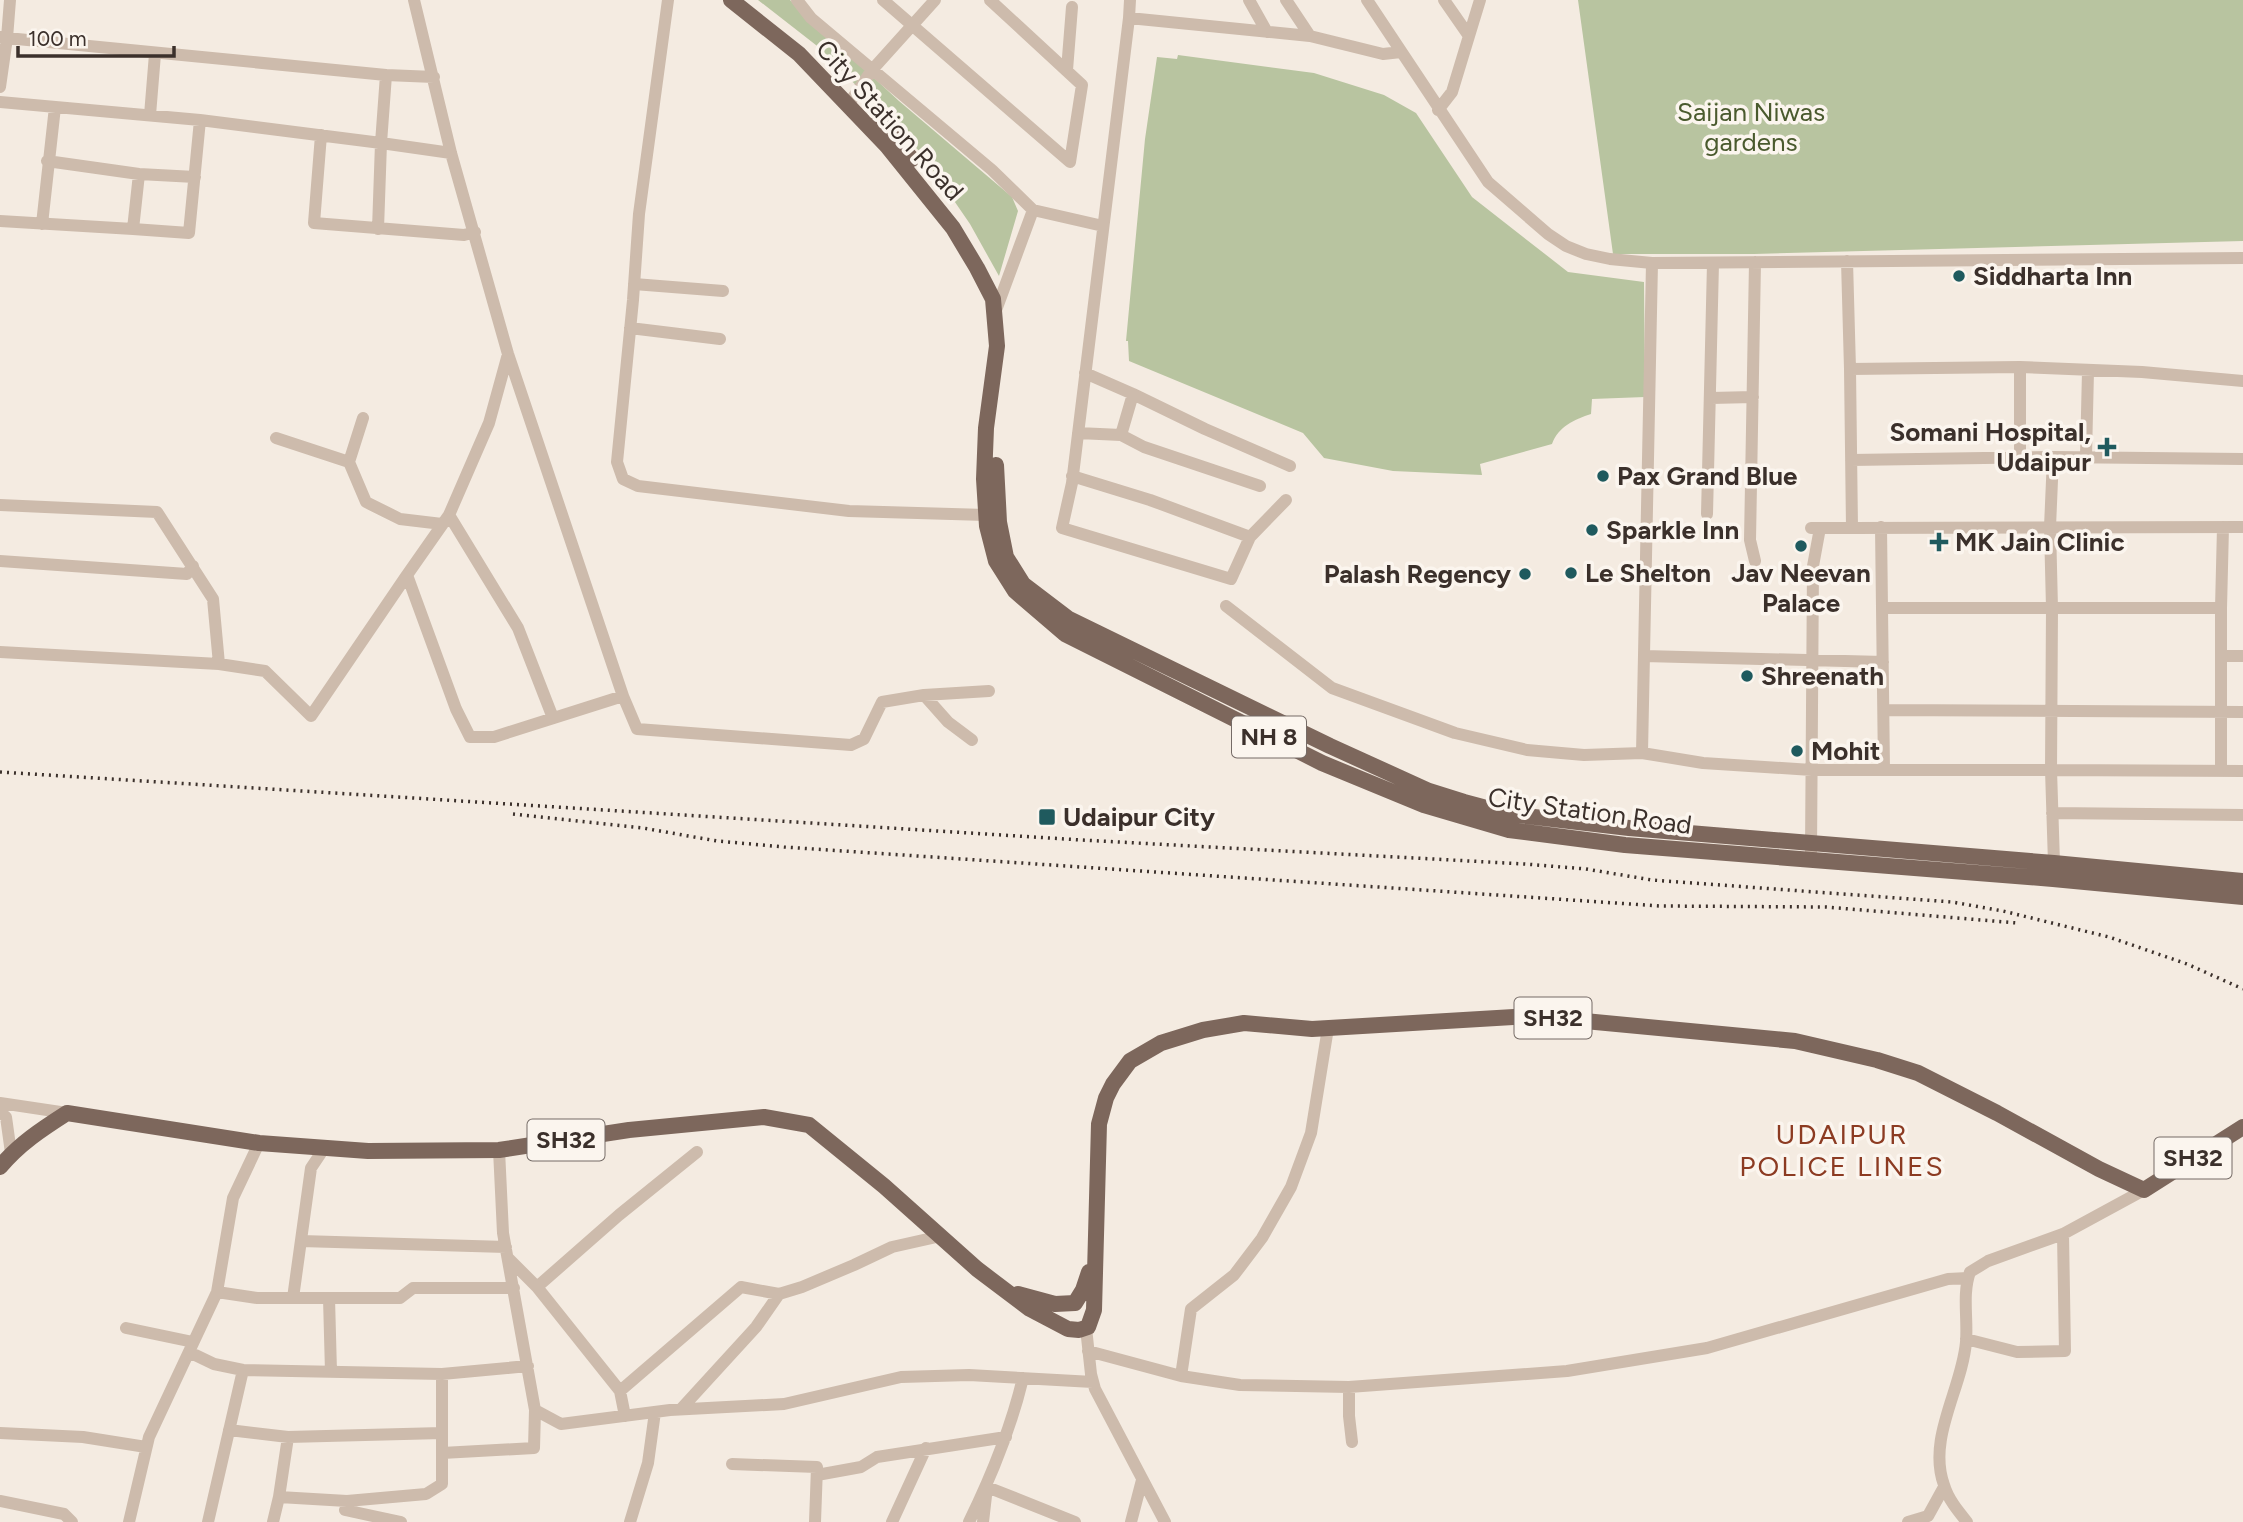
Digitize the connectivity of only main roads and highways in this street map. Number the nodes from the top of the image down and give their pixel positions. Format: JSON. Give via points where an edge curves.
{"nodes":[{"id":1,"x":731,"y":0,"type":"edge"},
{"id":2,"x":749,"y":0,"type":"edge"},
{"id":3,"x":852,"y":100,"type":"junction"},
{"id":4,"x":1811,"y":851,"type":"junction"},
{"id":5,"x":2243,"y":881,"type":"edge"},
{"id":6,"x":2243,"y":897,"type":"edge"},
{"id":7,"x":2243,"y":1127,"type":"edge"},
{"id":8,"x":0,"y":1167,"type":"edge"},
{"id":9,"x":1096,"y":1245,"type":"junction"},
{"id":10,"x":1006,"y":1291,"type":"junction"},
{"id":11,"x":1074,"y":1303,"type":"junction"},
{"id":12,"x":1086,"y":1328,"type":"junction"}],
"edges":[{"from":1,"to":3,"type":"main road","name":"City Station Road","number":"NH 8"},
{"from":2,"to":3,"type":"main road","name":"City Station Road","number":"NH 8","via":[[807,46]]},
{"from":3,"to":4,"type":"main road","name":"City Station Road","number":"NH 8","via":[[896,138],[962,222],[1001,296],[1005,342],[995,479],[1006,557],[1023,584],[1069,620],[1429,791],[1509,814]]},
{"from":3,"to":4,"type":"main road","name":"City Station Road","number":"NH 8","via":[[954,228],[993,299],[998,346],[986,428],[987,526],[996,561],[1015,592],[1066,634],[1373,784],[1424,805],[1509,830],[1625,845]]},
{"from":4,"to":5,"type":"main road","name":"City Station Road","number":"NH 8","via":[[2054,863]]},
{"from":4,"to":6,"type":"main road","name":"City Station Road","number":"NH 8"},
{"from":7,"to":9,"type":"main road","number":"SH32","via":[[2144,1190],[1918,1073],[1795,1041],[1532,1016],[1312,1029],[1244,1023],[1161,1043],[1130,1061],[1113,1084],[1101,1113]]},
{"from":8,"to":10,"type":"main road","number":"SH32","via":[[33,1135],[67,1113],[259,1143],[368,1151],[499,1150],[629,1130],[764,1118],[809,1125]]},
{"from":9,"to":11,"type":"main road","via":[[1085,1285]]},
{"from":9,"to":12,"type":"main road","number":"SH32","via":[[1094,1310]]},
{"from":10,"to":11,"type":"main road","via":[[1044,1302]]},
{"from":10,"to":12,"type":"main road","number":"SH32","via":[[1051,1322],[1073,1330]]},
{"from":11,"to":12,"type":"main road","via":[[1069,1312],[1072,1321]]}]}
